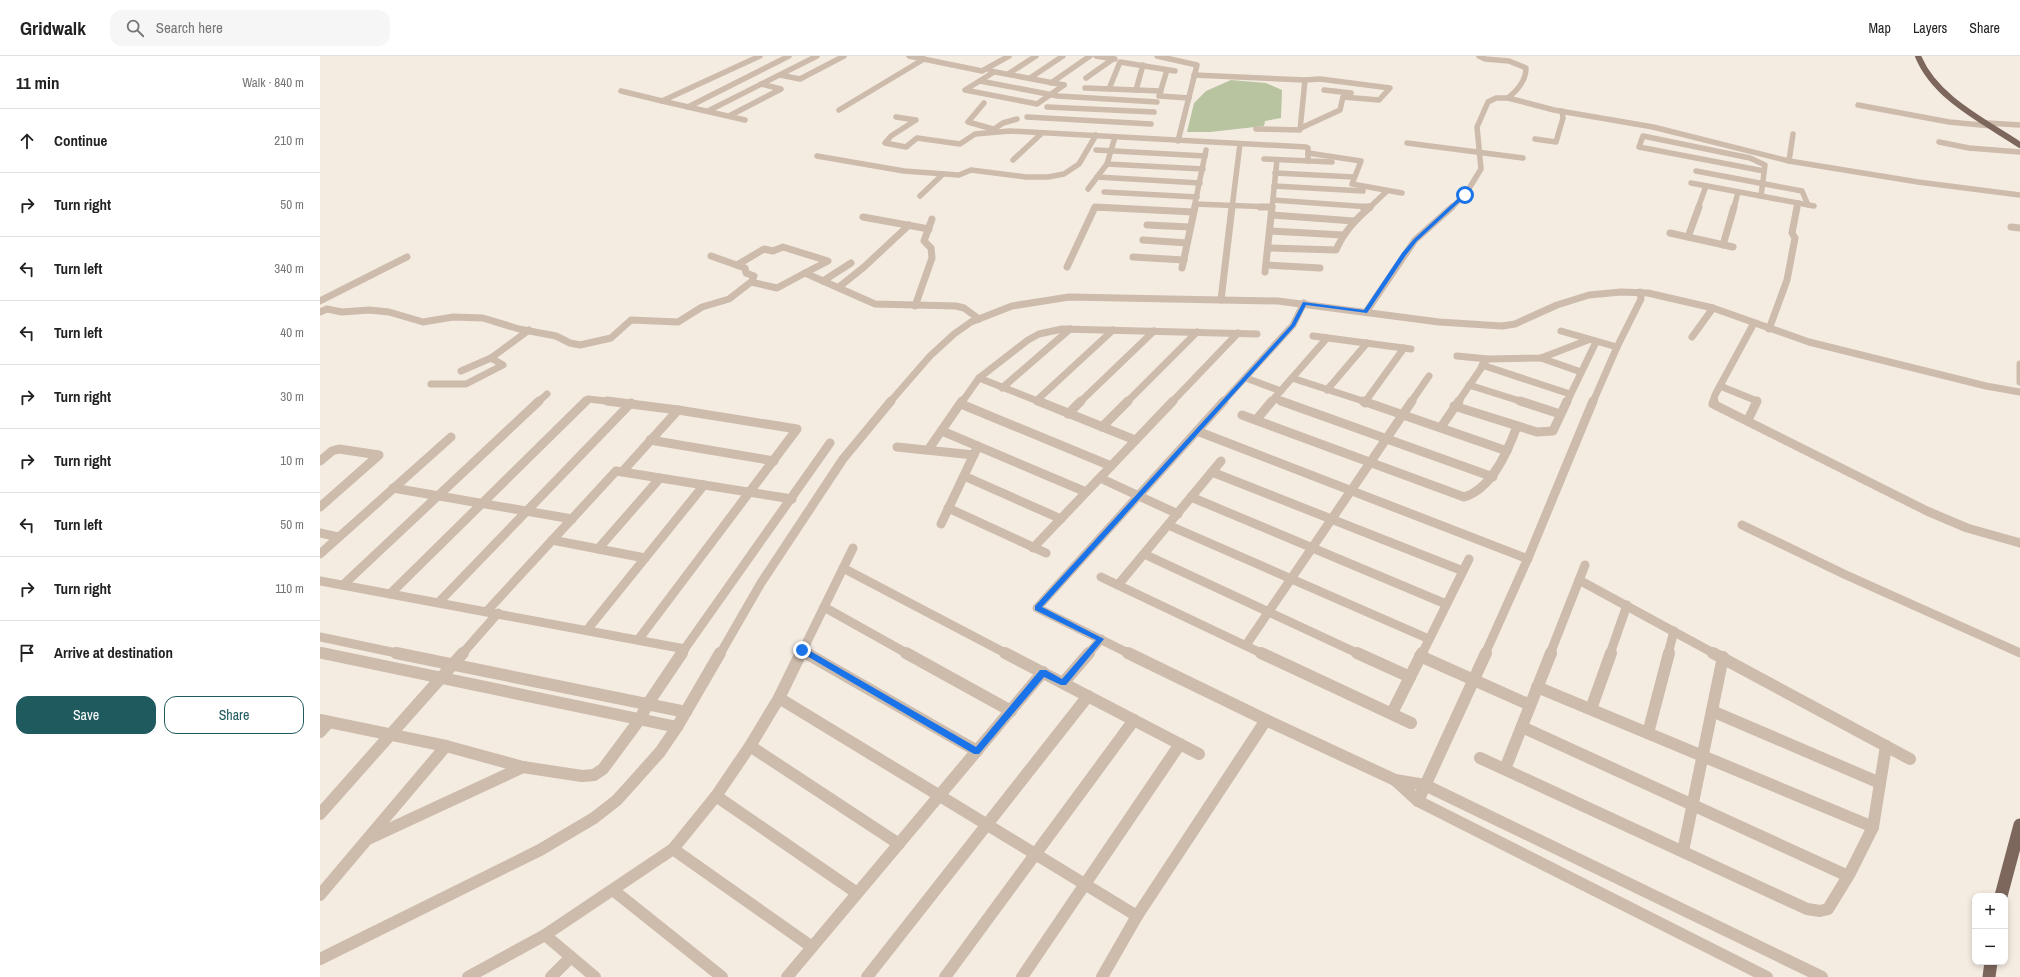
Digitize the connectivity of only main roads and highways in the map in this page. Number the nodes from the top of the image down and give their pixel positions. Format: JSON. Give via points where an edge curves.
{"nodes":[{"id":1,"x":1918,"y":56,"type":"edge"},
{"id":2,"x":2020,"y":145,"type":"edge"},
{"id":3,"x":2020,"y":825,"type":"edge"},
{"id":4,"x":2001,"y":893,"type":"edge"},
{"id":5,"x":1991,"y":965,"type":"edge"},
{"id":6,"x":1989,"y":977,"type":"edge"}],
"edges":[{"from":1,"to":2,"type":"main road","via":[[1923,71],[1937,85]]},
{"from":3,"to":4,"type":"main road"},
{"from":5,"to":6,"type":"main road"}]}
